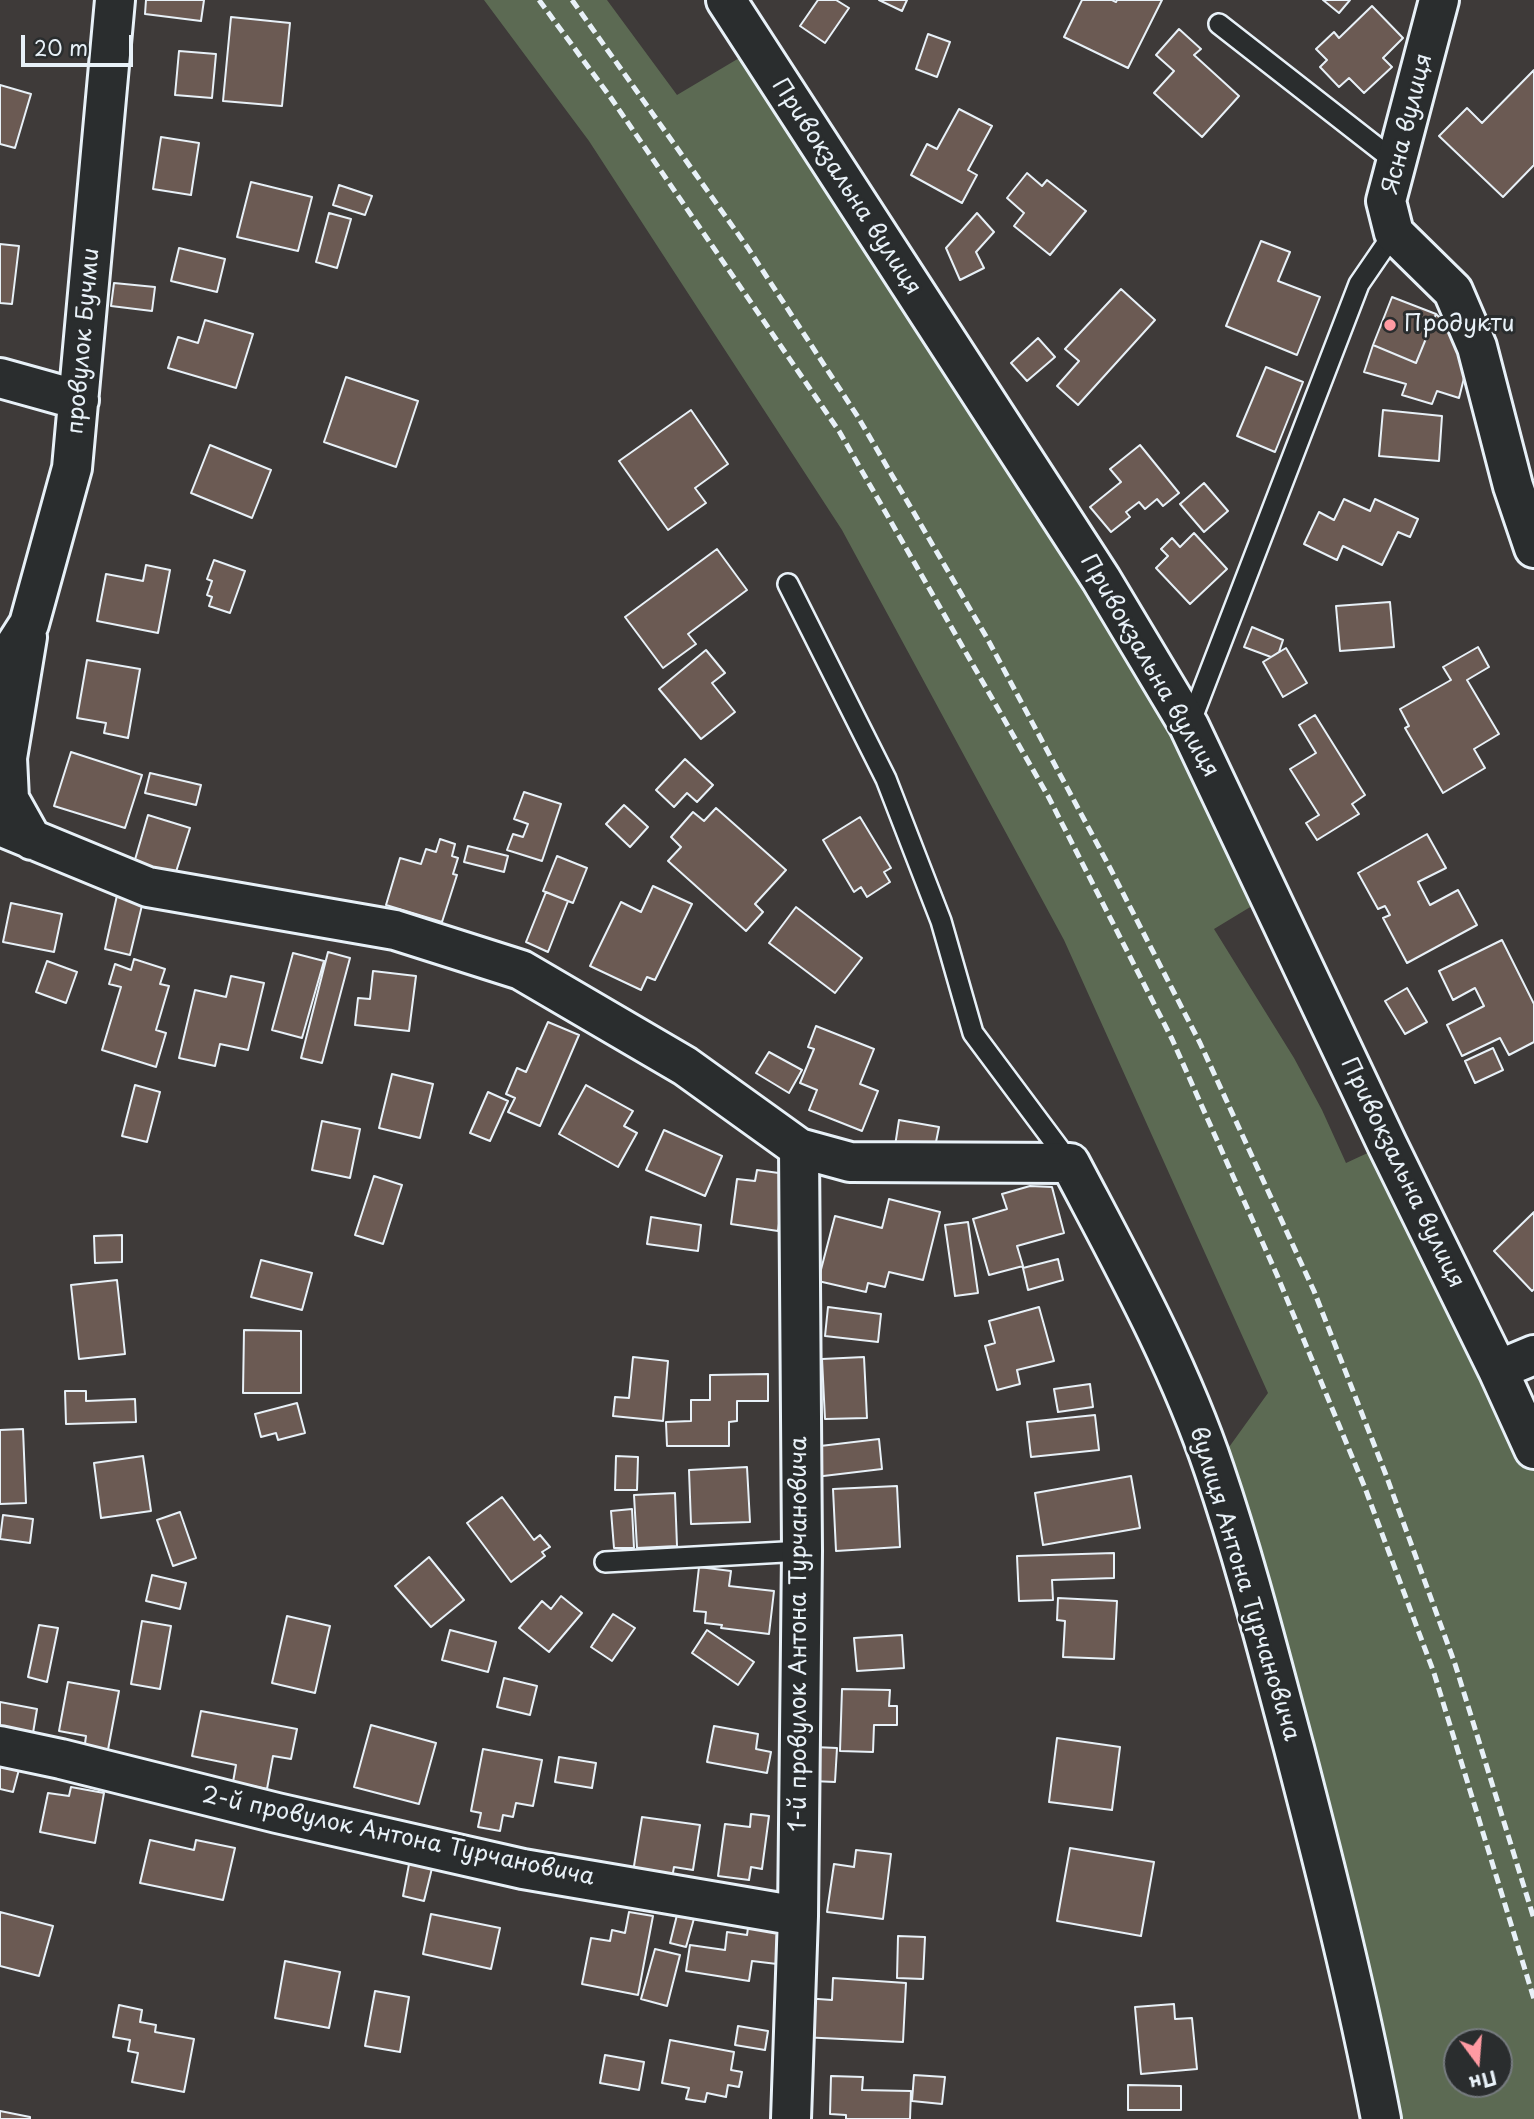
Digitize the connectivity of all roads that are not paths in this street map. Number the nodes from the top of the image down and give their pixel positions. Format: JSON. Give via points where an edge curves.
{"nodes":[{"id":1,"x":115,"y":0,"type":"edge"},
{"id":2,"x":726,"y":0,"type":"edge"},
{"id":3,"x":1439,"y":0,"type":"edge"},
{"id":4,"x":1219,"y":24,"type":"dead end"},
{"id":5,"x":1397,"y":163,"type":"junction"},
{"id":6,"x":1394,"y":233,"type":"junction"},
{"id":7,"x":0,"y":378,"type":"edge"},
{"id":8,"x":79,"y":400,"type":"junction"},
{"id":9,"x":1534,"y":548,"type":"edge"},
{"id":10,"x":789,"y":584,"type":"dead end"},
{"id":11,"x":29,"y":624,"type":"junction"},
{"id":12,"x":0,"y":669,"type":"edge"},
{"id":13,"x":1189,"y":726,"type":"junction"},
{"id":14,"x":16,"y":833,"type":"edge"},
{"id":15,"x":799,"y":1148,"type":"junction"},
{"id":16,"x":1070,"y":1163,"type":"junction"},
{"id":17,"x":1534,"y":1354,"type":"edge"},
{"id":18,"x":1498,"y":1370,"type":"junction"},
{"id":19,"x":1534,"y":1449,"type":"edge"},
{"id":20,"x":802,"y":1551,"type":"junction"},
{"id":21,"x":604,"y":1562,"type":"dead end"},
{"id":22,"x":0,"y":1746,"type":"edge"},
{"id":23,"x":798,"y":1916,"type":"junction"},
{"id":24,"x":791,"y":2119,"type":"edge"},
{"id":25,"x":1381,"y":2119,"type":"edge"}],
"edges":[{"from":1,"to":8,"type":"street","name":"провулок Бучми"},
{"from":2,"to":13,"type":"street","name":"Привокзальна вулиця","via":[[1101,579]]},
{"from":3,"to":5,"type":"street","name":"Ясна вулиця"},
{"from":4,"to":5,"type":"lane"},
{"from":5,"to":6,"type":"street","name":"Ясна вулиця","via":[[1386,201]]},
{"from":6,"to":9,"type":"street","via":[[1453,291],[1477,348]]},
{"from":6,"to":13,"type":"lane","via":[[1359,284]]},
{"from":7,"to":8,"type":"street"},
{"from":8,"to":11,"type":"street","name":"провулок Бучми","via":[[72,468]]},
{"from":10,"to":16,"type":"lane","via":[[886,779],[940,921],[973,1032]]},
{"from":11,"to":12,"type":"street","name":"провулок Бучми"},
{"from":11,"to":14,"type":"street","via":[[7,758]]},
{"from":13,"to":18,"type":"street","name":"Привокзальна вулиця"},
{"from":14,"to":15,"type":"street","via":[[148,887],[395,930],[521,970],[685,1066]]},
{"from":15,"to":16,"type":"street","via":[[850,1162]]},
{"from":15,"to":20,"type":"street","name":"1-й провулок Антона Турчановича"},
{"from":16,"to":25,"type":"street","name":"вулиця Антона Турчановича","via":[[1150,1316],[1214,1468],[1267,1644],[1312,1819]]},
{"from":17,"to":18,"type":"street"},
{"from":18,"to":19,"type":"street","name":"Привокзальна вулиця"},
{"from":20,"to":21,"type":"lane"},
{"from":20,"to":23,"type":"street","name":"1-й провулок Антона Турчановича"},
{"from":22,"to":23,"type":"street","name":"2-й провулок Антона Турчановича","via":[[523,1869]]},
{"from":23,"to":24,"type":"street","name":"1-й провулок Антона Турчановича"}]}
